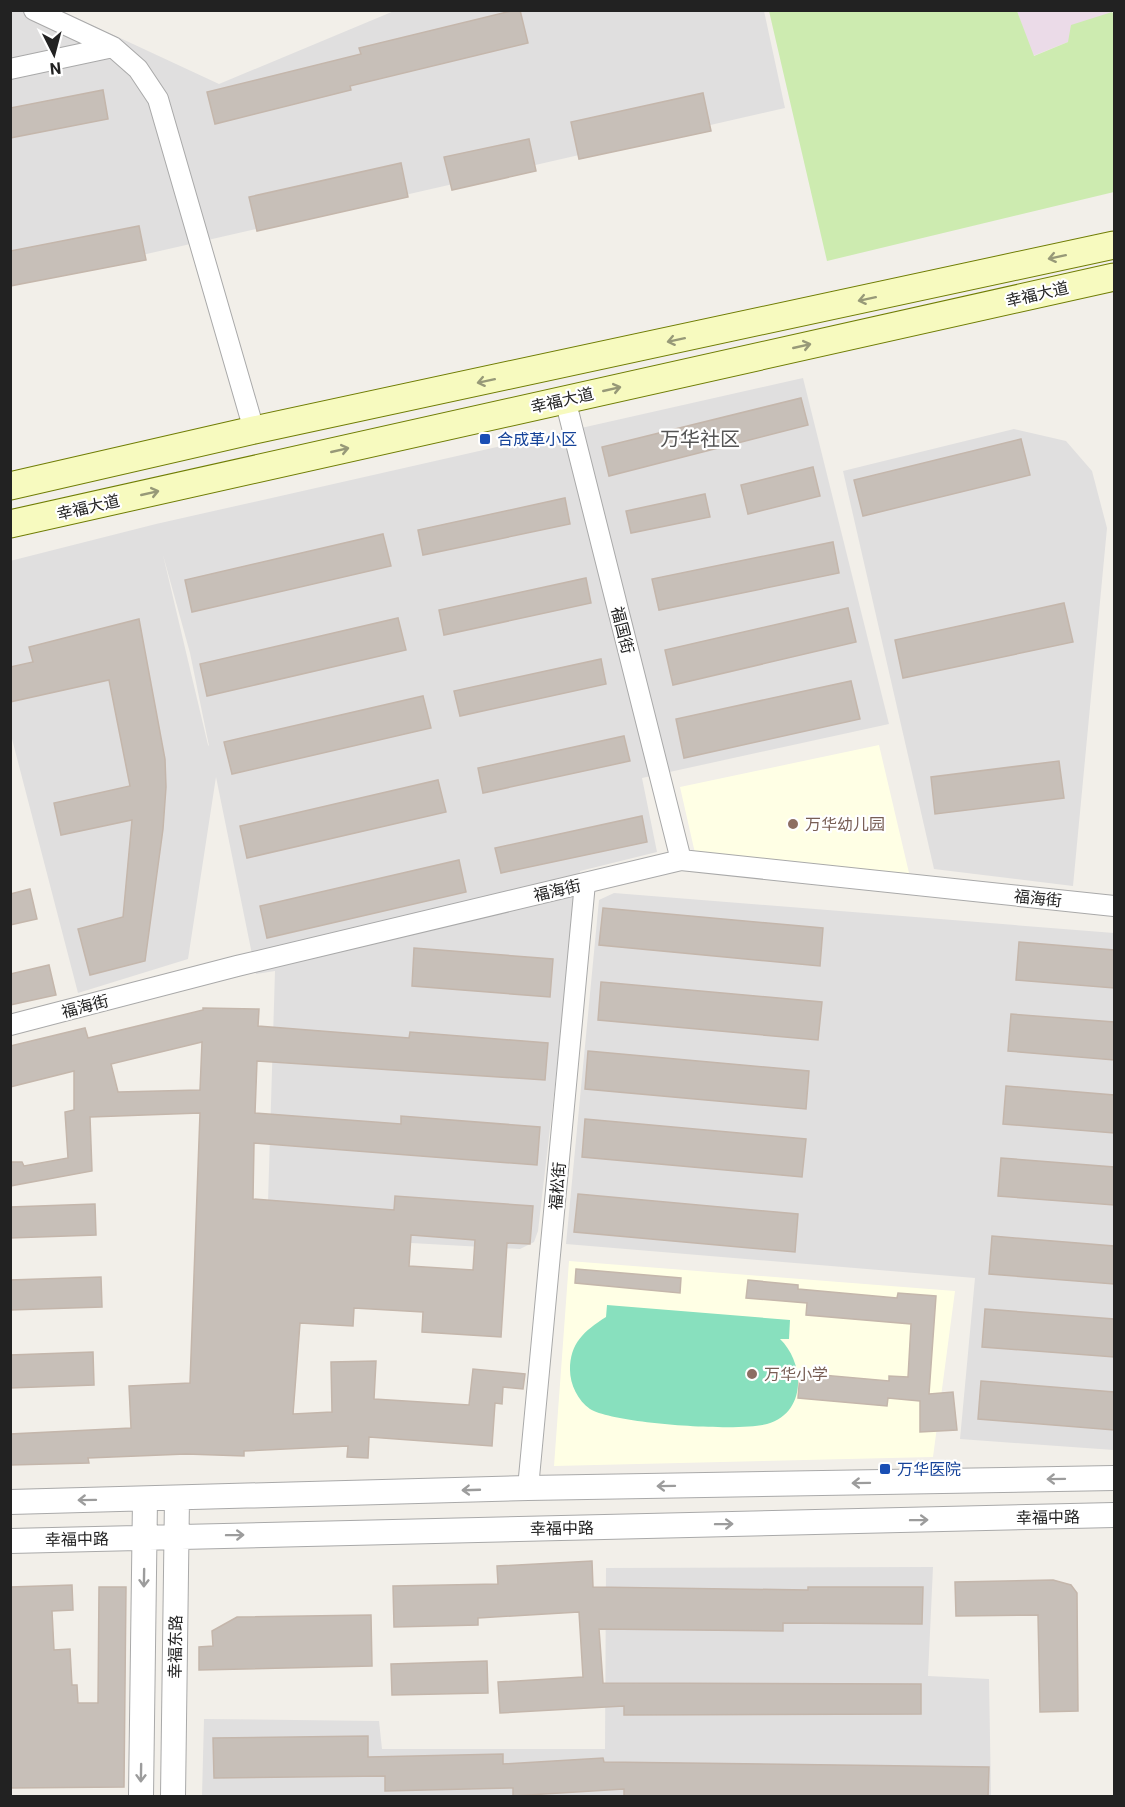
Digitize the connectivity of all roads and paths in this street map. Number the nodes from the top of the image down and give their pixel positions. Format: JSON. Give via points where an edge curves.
{"nodes":[{"id":1,"x":34,"y":10,"type":"edge"},
{"id":2,"x":113,"y":47,"type":"junction"},
{"id":3,"x":10,"y":69,"type":"edge"},
{"id":4,"x":1114,"y":245,"type":"edge"},
{"id":5,"x":1114,"y":277,"type":"edge"},
{"id":6,"x":565,"y":399,"type":"junction"},
{"id":7,"x":254,"y":430,"type":"junction"},
{"id":8,"x":10,"y":486,"type":"edge"},
{"id":9,"x":10,"y":524,"type":"edge"},
{"id":10,"x":681,"y":860,"type":"junction"},
{"id":11,"x":585,"y":883,"type":"junction"},
{"id":12,"x":1114,"y":906,"type":"edge"},
{"id":13,"x":10,"y":1025,"type":"edge"},
{"id":14,"x":1114,"y":1478,"type":"edge"},
{"id":15,"x":528,"y":1488,"type":"junction"},
{"id":16,"x":177,"y":1498,"type":"junction"},
{"id":17,"x":145,"y":1499,"type":"junction"},
{"id":18,"x":10,"y":1502,"type":"edge"},
{"id":19,"x":1114,"y":1515,"type":"edge"},
{"id":20,"x":177,"y":1536,"type":"junction"},
{"id":21,"x":144,"y":1537,"type":"junction"},
{"id":22,"x":10,"y":1540,"type":"edge"},
{"id":23,"x":141,"y":1797,"type":"edge"},
{"id":24,"x":173,"y":1797,"type":"edge"}],
"edges":[{"from":1,"to":2,"type":"street"},
{"from":2,"to":3,"type":"street"},
{"from":2,"to":7,"type":"street","via":[[138,69],[158,99]]},
{"from":4,"to":7,"type":"main road","name":"幸福大道","one_way":true},
{"from":6,"to":5,"type":"main road","name":"幸福大道","one_way":true},
{"from":9,"to":6,"type":"main road","name":"幸福大道","one_way":true},
{"from":6,"to":10,"type":"street","name":"福国街"},
{"from":7,"to":8,"type":"main road","name":"幸福大道"},
{"from":10,"to":11,"type":"street","name":"福海街"},
{"from":10,"to":12,"type":"street","name":"福海街"},
{"from":11,"to":13,"type":"street","name":"福海街"},
{"from":11,"to":15,"type":"street","name":"福松街"},
{"from":14,"to":15,"type":"street","one_way":true},
{"from":15,"to":16,"type":"street","one_way":true},
{"from":16,"to":17,"type":"street"},
{"from":16,"to":20,"type":"street","name":"幸福东路"},
{"from":17,"to":18,"type":"street","one_way":true},
{"from":17,"to":21,"type":"street","name":"幸福东路"},
{"from":20,"to":19,"type":"street","name":"幸福中路","one_way":true},
{"from":20,"to":21,"type":"street","name":"幸福中路"},
{"from":20,"to":24,"type":"street","name":"幸福东路"},
{"from":21,"to":22,"type":"street","name":"幸福中路"},
{"from":21,"to":23,"type":"street","name":"幸福东路","one_way":true}]}
